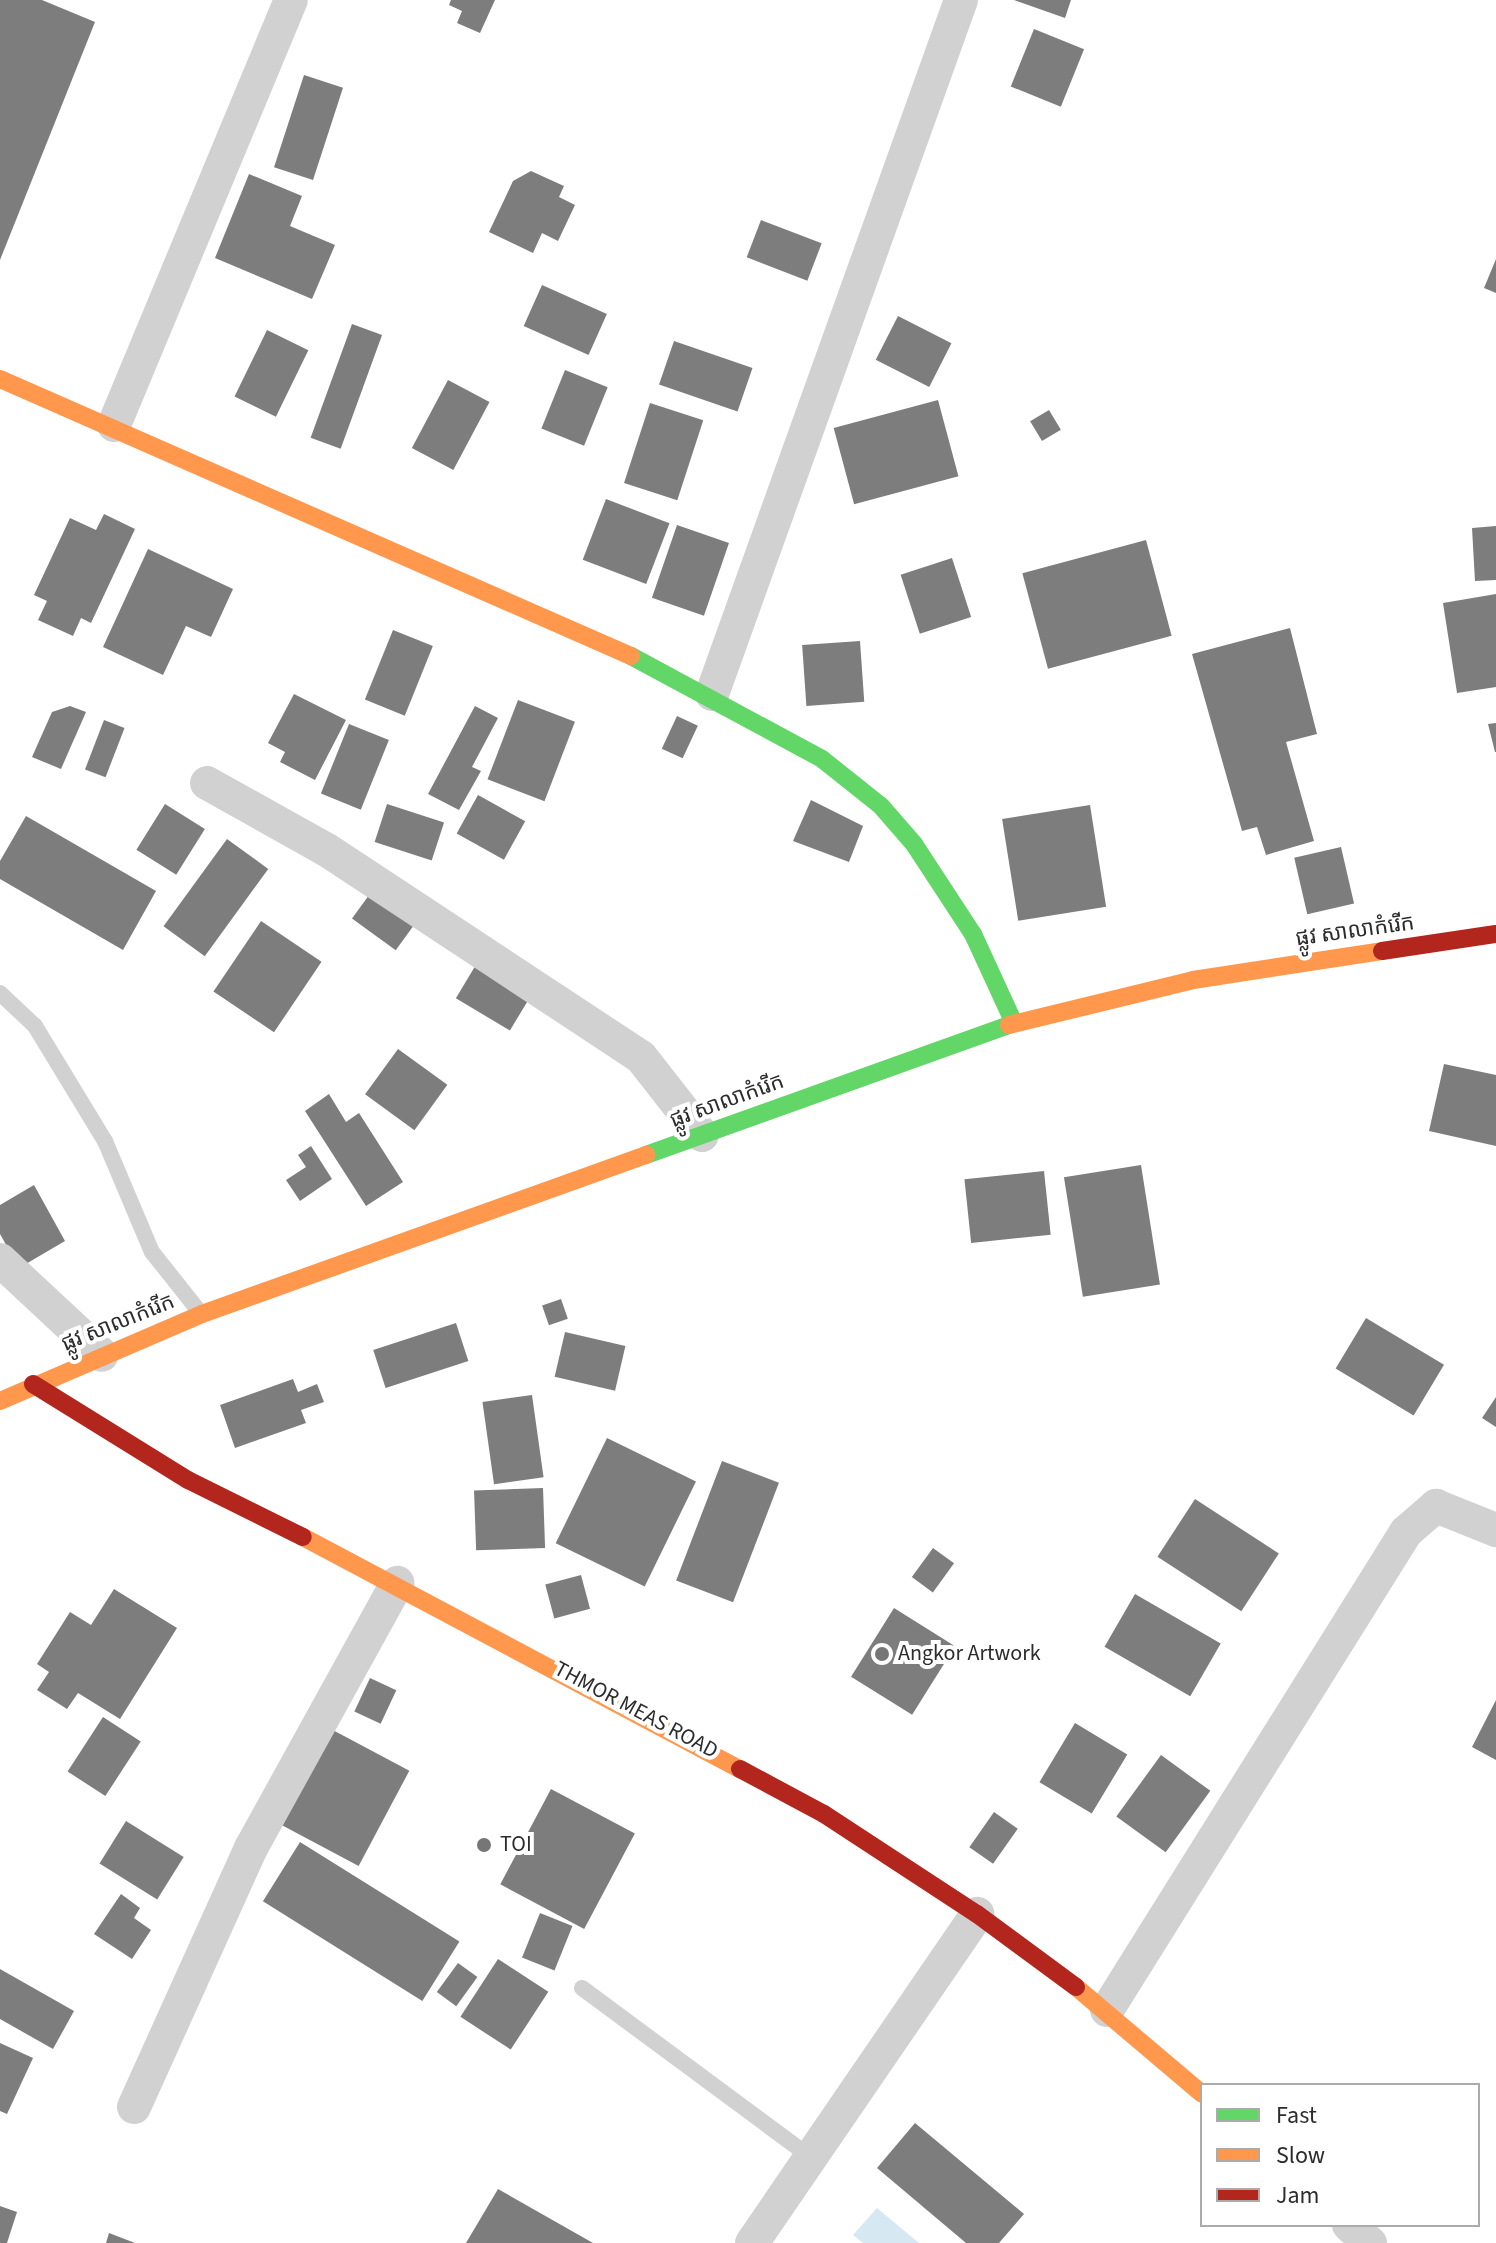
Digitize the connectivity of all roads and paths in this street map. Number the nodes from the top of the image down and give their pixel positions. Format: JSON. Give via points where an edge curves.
{"nodes":[{"id":1,"x":291,"y":0,"type":"edge"},
{"id":2,"x":961,"y":0,"type":"edge"},
{"id":3,"x":0,"y":379,"type":"edge"},
{"id":4,"x":114,"y":425,"type":"junction"},
{"id":5,"x":712,"y":694,"type":"junction"},
{"id":6,"x":207,"y":783,"type":"dead end"},
{"id":7,"x":1496,"y":934,"type":"edge"},
{"id":8,"x":0,"y":993,"type":"edge"},
{"id":9,"x":1014,"y":1023,"type":"junction"},
{"id":10,"x":702,"y":1135,"type":"junction"},
{"id":11,"x":0,"y":1260,"type":"edge"},
{"id":12,"x":202,"y":1314,"type":"junction"},
{"id":13,"x":102,"y":1355,"type":"junction"},
{"id":14,"x":33,"y":1384,"type":"junction"},
{"id":15,"x":0,"y":1401,"type":"edge"},
{"id":16,"x":1496,"y":1530,"type":"edge"},
{"id":17,"x":397,"y":1583,"type":"junction"},
{"id":18,"x":977,"y":1914,"type":"junction"},
{"id":19,"x":582,"y":1988,"type":"dead end"},
{"id":20,"x":1107,"y":2010,"type":"junction"},
{"id":21,"x":1200,"y":2092,"type":"edge"},
{"id":22,"x":134,"y":2107,"type":"dead end"},
{"id":23,"x":810,"y":2157,"type":"junction"},
{"id":24,"x":1351,"y":2227,"type":"edge"},
{"id":25,"x":752,"y":2243,"type":"edge"},
{"id":26,"x":1370,"y":2243,"type":"edge"}],
"edges":[{"from":1,"to":4,"type":"street"},
{"from":2,"to":5,"type":"street"},
{"from":3,"to":4,"type":"street"},
{"from":4,"to":5,"type":"street"},
{"from":5,"to":9,"type":"street","via":[[822,759],[881,806],[914,844],[973,934]]},
{"from":6,"to":10,"type":"street","via":[[327,850],[641,1057]]},
{"from":7,"to":9,"type":"street","name":"ផ្លូវ សាលាកំរើក","via":[[1193,980]]},
{"from":8,"to":12,"type":"lane","via":[[35,1026],[105,1141],[152,1252]]},
{"from":9,"to":10,"type":"street","name":"ផ្លូវ សាលាកំរើក"},
{"from":10,"to":12,"type":"street","name":"ផ្លូវ សាលាកំរើក"},
{"from":11,"to":13,"type":"street"},
{"from":12,"to":13,"type":"street","name":"ផ្លូវ សាលាកំរើក"},
{"from":13,"to":14,"type":"street","name":"ផ្លូវ សាលាកំរើក"},
{"from":14,"to":15,"type":"street","name":"ផ្លូវ សាលាកំរើក"},
{"from":14,"to":17,"type":"street","name":"THMOR MEAS ROAD","via":[[188,1480]]},
{"from":16,"to":20,"type":"street","via":[[1436,1506],[1406,1532]]},
{"from":17,"to":18,"type":"street","name":"THMOR MEAS ROAD","via":[[755,1773]]},
{"from":17,"to":22,"type":"street","via":[[251,1848]]},
{"from":18,"to":20,"type":"street","name":"THMOR MEAS ROAD"},
{"from":18,"to":23,"type":"street"},
{"from":19,"to":23,"type":"lane"},
{"from":20,"to":21,"type":"street","name":"THMOR MEAS ROAD"},
{"from":23,"to":25,"type":"street"},
{"from":24,"to":26,"type":"street"}]}
